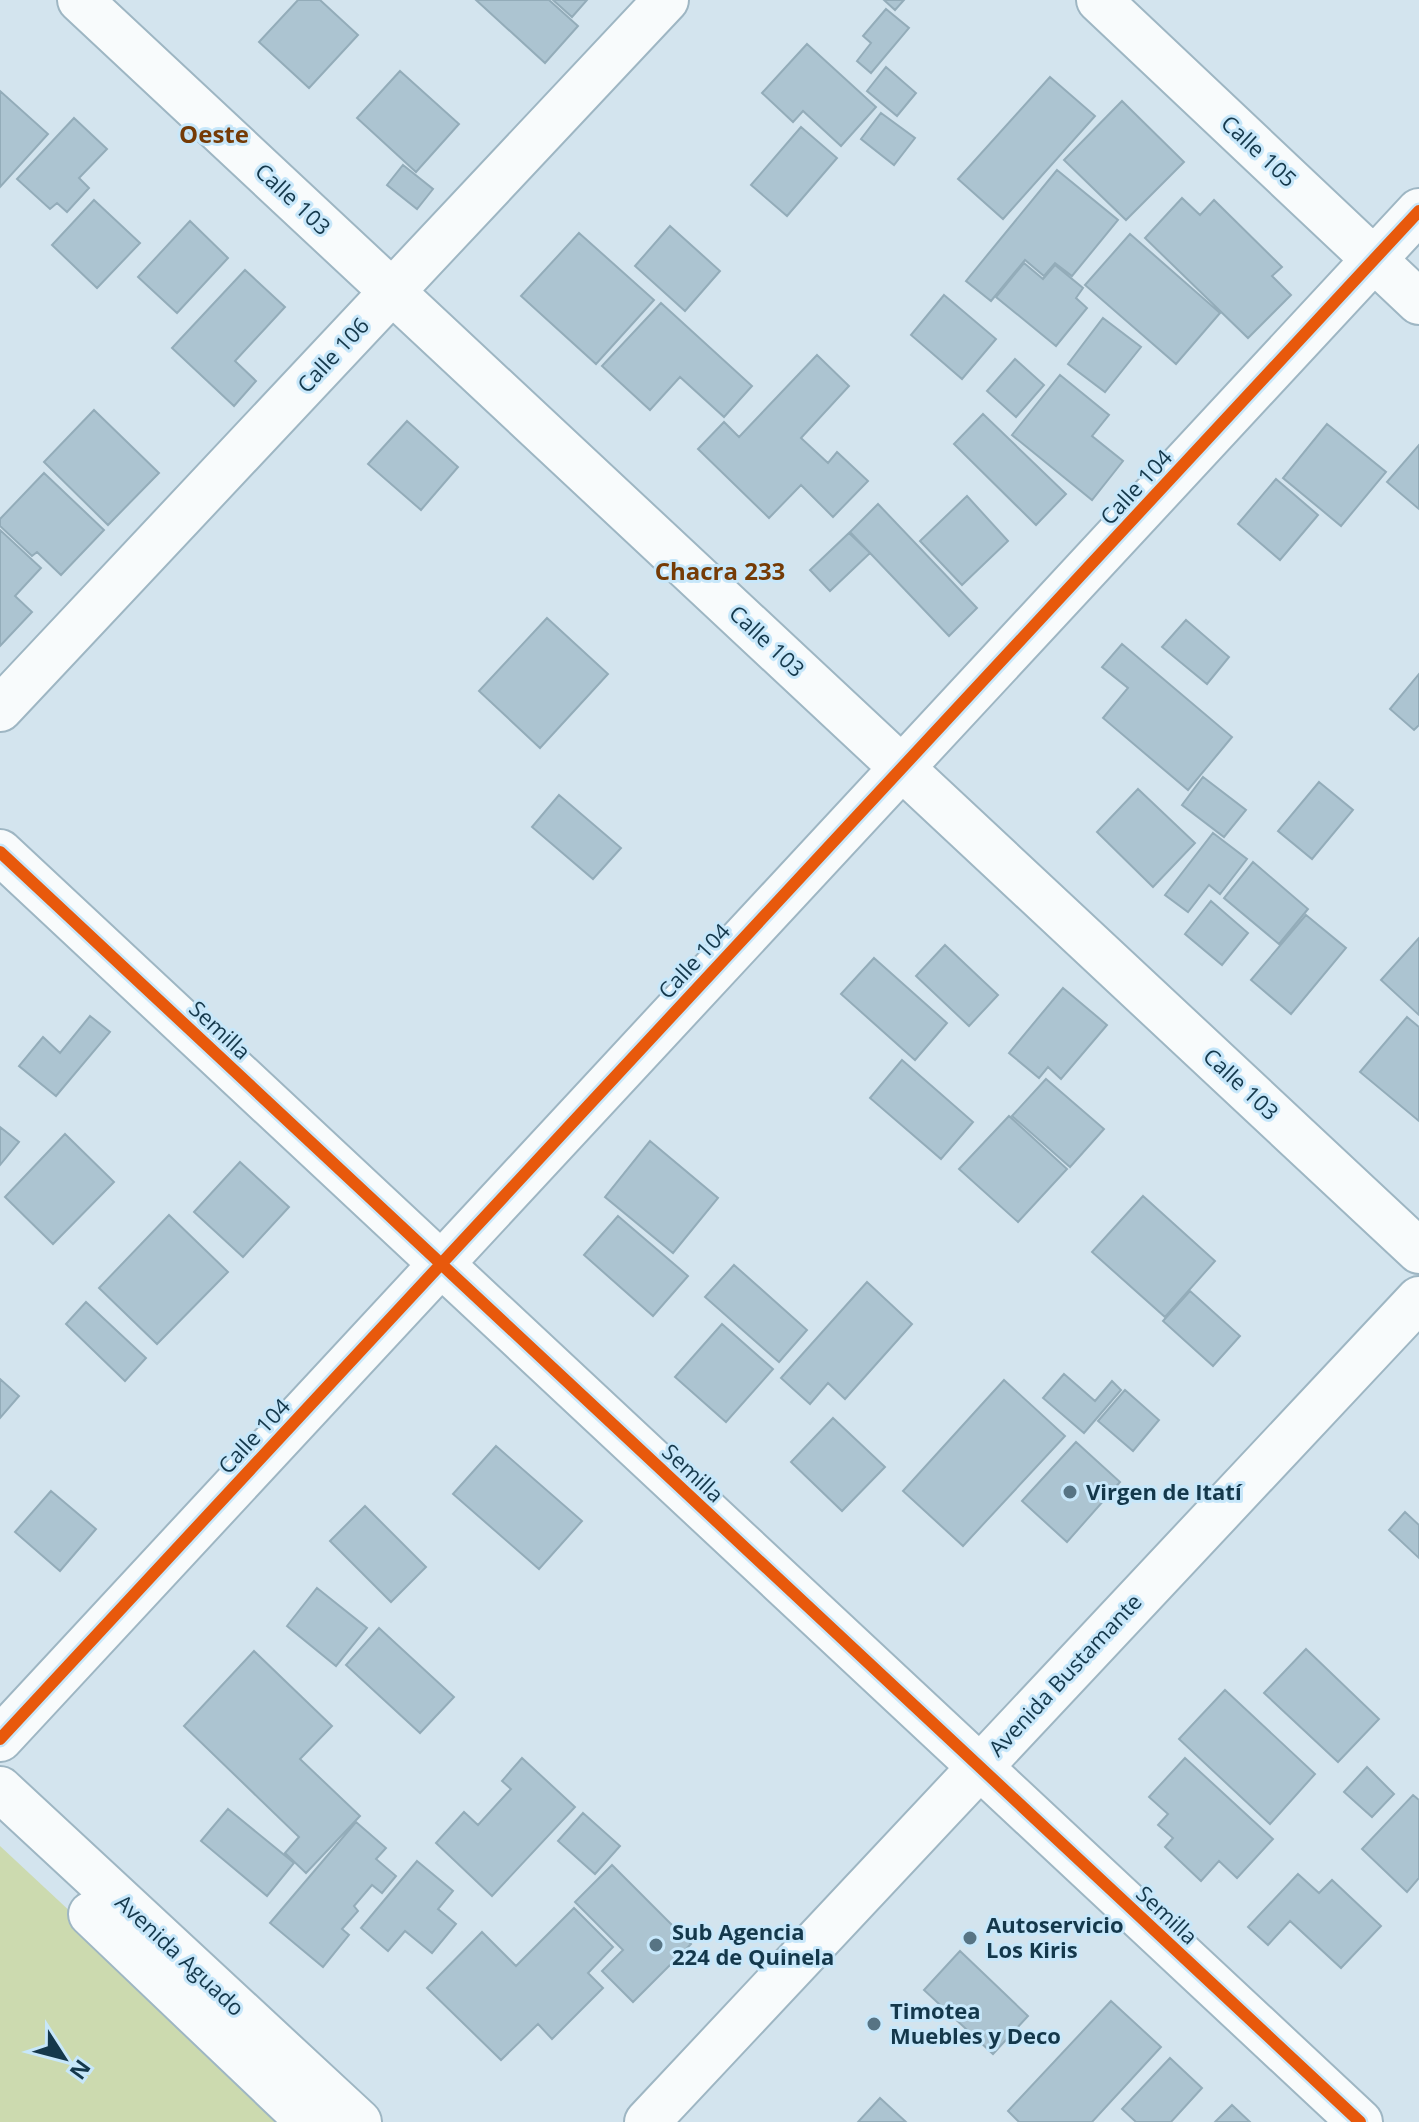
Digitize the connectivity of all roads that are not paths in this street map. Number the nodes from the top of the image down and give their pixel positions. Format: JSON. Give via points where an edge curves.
{"nodes":[{"id":1,"x":80,"y":0,"type":"edge"},
{"id":2,"x":666,"y":0,"type":"edge"},
{"id":3,"x":1099,"y":0,"type":"edge"},
{"id":4,"x":1419,"y":211,"type":"edge"},
{"id":5,"x":1374,"y":260,"type":"junction"},
{"id":6,"x":392,"y":291,"type":"junction"},
{"id":7,"x":1419,"y":302,"type":"edge"},
{"id":8,"x":0,"y":709,"type":"edge"},
{"id":9,"x":902,"y":767,"type":"junction"},
{"id":10,"x":0,"y":852,"type":"edge"},
{"id":11,"x":1419,"y":1251,"type":"edge"},
{"id":12,"x":441,"y":1264,"type":"junction"},
{"id":13,"x":1419,"y":1299,"type":"edge"},
{"id":14,"x":0,"y":1739,"type":"edge"},
{"id":15,"x":979,"y":1767,"type":"junction"},
{"id":16,"x":0,"y":1789,"type":"edge"},
{"id":17,"x":0,"y":1827,"type":"edge"},
{"id":18,"x":309,"y":2122,"type":"edge"},
{"id":19,"x":359,"y":2122,"type":"edge"},
{"id":20,"x":647,"y":2122,"type":"edge"},
{"id":21,"x":1360,"y":2122,"type":"edge"}],
"edges":[{"from":1,"to":6,"type":"street","name":"Calle 103"},
{"from":2,"to":6,"type":"street","name":"Calle 106"},
{"from":3,"to":5,"type":"street","name":"Calle 105"},
{"from":4,"to":5,"type":"street","name":"Calle 104"},
{"from":5,"to":7,"type":"street","name":"Calle 105"},
{"from":5,"to":9,"type":"street","name":"Calle 104"},
{"from":6,"to":8,"type":"street","name":"Calle 106"},
{"from":6,"to":9,"type":"street","name":"Calle 103"},
{"from":9,"to":11,"type":"street","name":"Calle 103"},
{"from":9,"to":12,"type":"street","name":"Calle 104"},
{"from":10,"to":12,"type":"street","name":"Semilla"},
{"from":12,"to":14,"type":"street","name":"Calle 104"},
{"from":12,"to":15,"type":"street","name":"Semilla"},
{"from":13,"to":15,"type":"street","name":"Avenida Bustamante"},
{"from":15,"to":20,"type":"street","name":"Avenida Bustamante"},
{"from":15,"to":21,"type":"street","name":"Semilla"},
{"from":16,"to":19,"type":"street","name":"Avenida Aguado"},
{"from":17,"to":18,"type":"street","name":"Avenida Aguado"}]}
